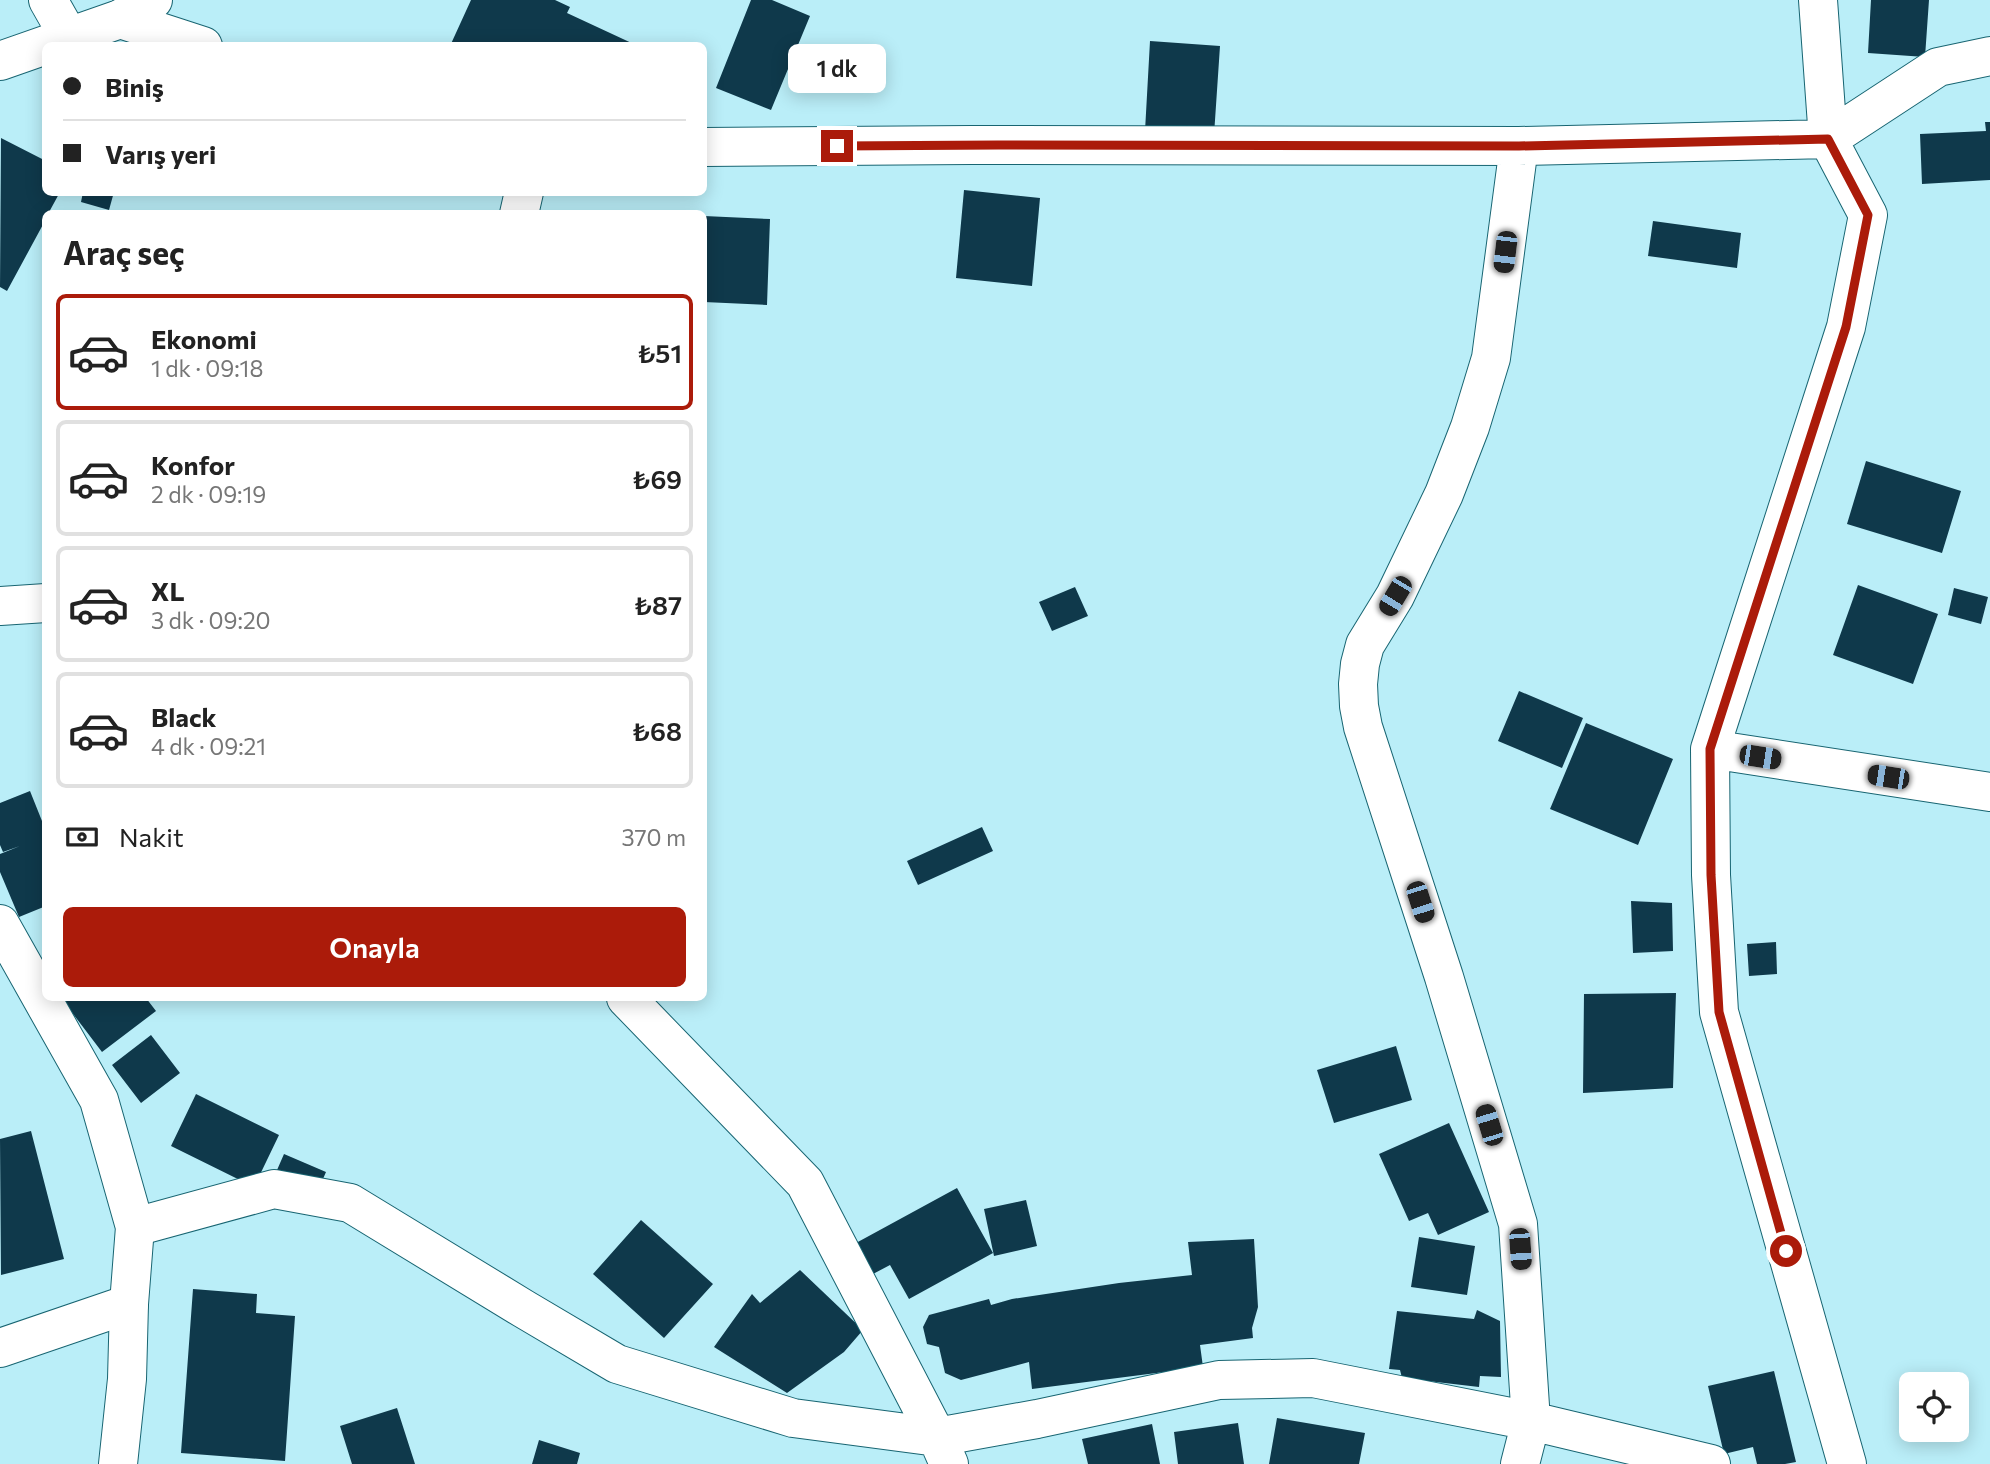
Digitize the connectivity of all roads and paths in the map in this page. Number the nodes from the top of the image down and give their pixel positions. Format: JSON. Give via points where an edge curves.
{"nodes":[{"id":1,"x":48,"y":0,"type":"edge"},
{"id":2,"x":153,"y":0,"type":"edge"},
{"id":3,"x":1818,"y":0,"type":"edge"},
{"id":4,"x":120,"y":19,"type":"junction"},
{"id":5,"x":69,"y":37,"type":"junction"},
{"id":6,"x":55,"y":42,"type":"edge"},
{"id":7,"x":191,"y":42,"type":"edge"},
{"id":8,"x":42,"y":46,"type":"edge"},
{"id":9,"x":1990,"y":56,"type":"edge"},
{"id":10,"x":0,"y":61,"type":"edge"},
{"id":11,"x":1828,"y":139,"type":"junction"},
{"id":12,"x":1519,"y":146,"type":"junction"},
{"id":13,"x":707,"y":147,"type":"edge"},
{"id":14,"x":42,"y":603,"type":"edge"},
{"id":15,"x":0,"y":606,"type":"edge"},
{"id":16,"x":1710,"y":749,"type":"junction"},
{"id":17,"x":1990,"y":792,"type":"edge"},
{"id":18,"x":0,"y":925,"type":"edge"},
{"id":19,"x":42,"y":999,"type":"edge"},
{"id":20,"x":43,"y":1001,"type":"edge"},
{"id":21,"x":629,"y":1001,"type":"edge"},
{"id":22,"x":135,"y":1227,"type":"junction"},
{"id":23,"x":129,"y":1304,"type":"junction"},
{"id":24,"x":0,"y":1348,"type":"edge"},
{"id":25,"x":1531,"y":1421,"type":"junction"},
{"id":26,"x":943,"y":1450,"type":"edge"},
{"id":27,"x":118,"y":1464,"type":"edge"},
{"id":28,"x":1520,"y":1464,"type":"edge"},
{"id":29,"x":1711,"y":1464,"type":"edge"},
{"id":30,"x":1847,"y":1464,"type":"edge"}],
"edges":[{"from":1,"to":5,"type":"street"},
{"from":2,"to":4,"type":"street"},
{"from":3,"to":11,"type":"street"},
{"from":4,"to":5,"type":"street"},
{"from":4,"to":7,"type":"street"},
{"from":5,"to":6,"type":"street"},
{"from":8,"to":10,"type":"street"},
{"from":9,"to":11,"type":"street","via":[[1938,66]]},
{"from":11,"to":12,"type":"street"},
{"from":11,"to":16,"type":"street","via":[[1868,215],[1849,314]]},
{"from":12,"to":13,"type":"street"},
{"from":12,"to":25,"type":"street","via":[[1491,358],[1444,494],[1395,596],[1365,645],[1358,684],[1363,727],[1518,1224]]},
{"from":14,"to":15,"type":"street"},
{"from":16,"to":17,"type":"street"},
{"from":16,"to":30,"type":"street","via":[[1719,1012]]},
{"from":18,"to":19,"type":"street"},
{"from":20,"to":22,"type":"street","via":[[99,1100]]},
{"from":21,"to":26,"type":"street","via":[[805,1183]]},
{"from":22,"to":23,"type":"street"},
{"from":22,"to":26,"type":"street","via":[[274,1189],[350,1203],[617,1364],[793,1419]]},
{"from":23,"to":24,"type":"street"},
{"from":23,"to":27,"type":"street"},
{"from":25,"to":26,"type":"street","via":[[1313,1378],[1219,1380],[1037,1419]]},
{"from":25,"to":28,"type":"street"},
{"from":25,"to":29,"type":"street"}]}
